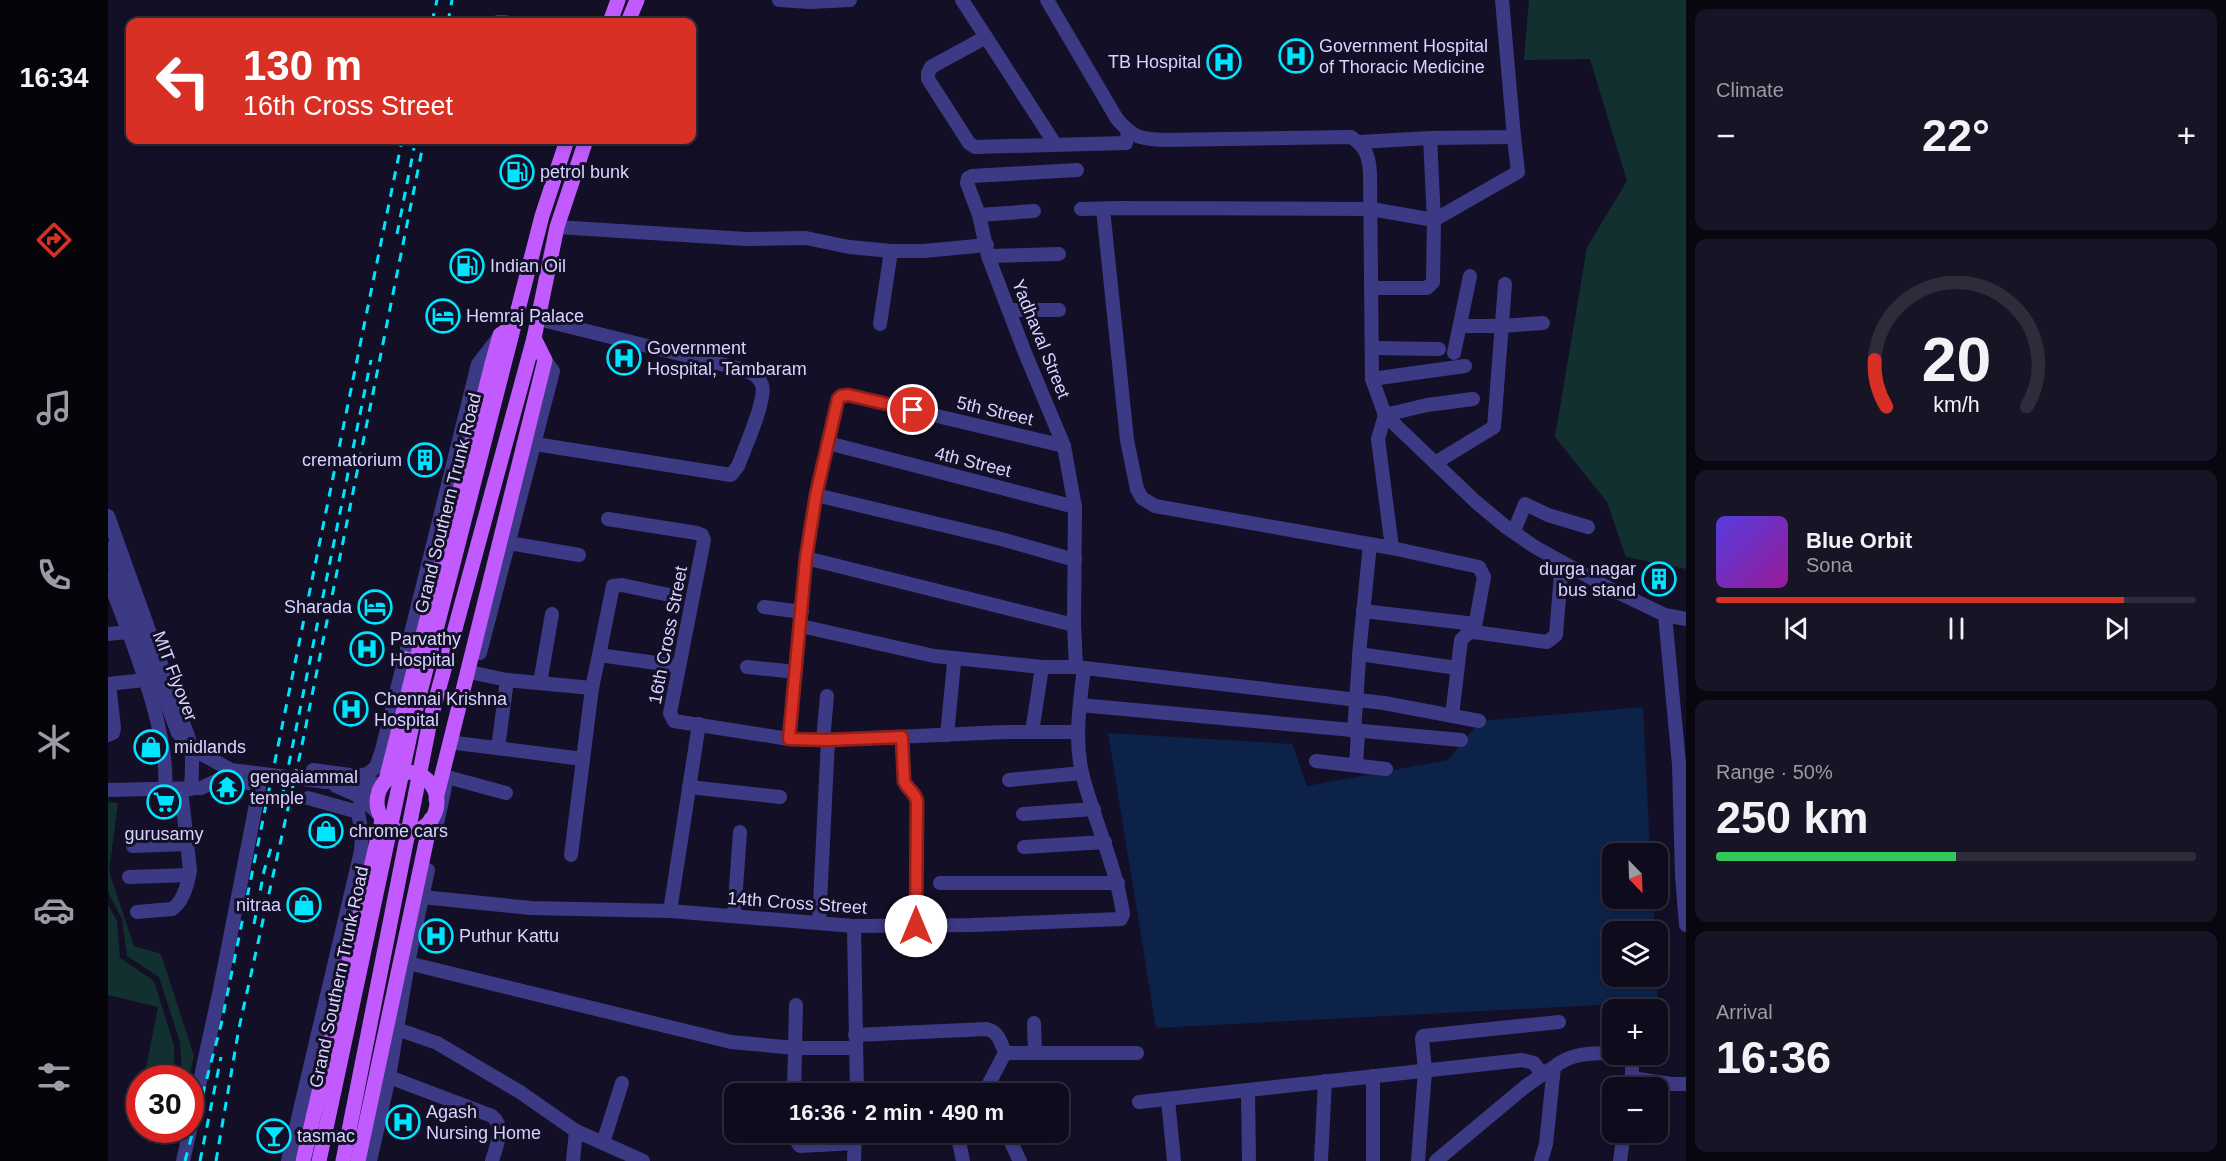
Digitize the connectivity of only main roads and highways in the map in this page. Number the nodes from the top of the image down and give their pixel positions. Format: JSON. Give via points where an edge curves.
{"nodes":[{"id":1,"x":618,"y":0,"type":"edge"},
{"id":2,"x":637,"y":0,"type":"edge"},
{"id":3,"x":611,"y":18,"type":"edge"},
{"id":4,"x":630,"y":18,"type":"edge"},
{"id":5,"x":566,"y":144,"type":"edge"},
{"id":6,"x":585,"y":144,"type":"edge"},
{"id":7,"x":513,"y":326,"type":"junction"},
{"id":8,"x":534,"y":338,"type":"junction"},
{"id":9,"x":404,"y":658,"type":"road end"},
{"id":10,"x":427,"y":663,"type":"junction"},
{"id":11,"x":385,"y":782,"type":"junction"},
{"id":12,"x":436,"y":799,"type":"junction"},
{"id":13,"x":380,"y":817,"type":"junction"},
{"id":14,"x":431,"y":819,"type":"junction"},
{"id":15,"x":303,"y":1161,"type":"edge"},
{"id":16,"x":319,"y":1161,"type":"edge"},
{"id":17,"x":343,"y":1161,"type":"edge"},
{"id":18,"x":358,"y":1161,"type":"edge"}],
"edges":[{"from":1,"to":3,"type":"main road"},
{"from":2,"to":4,"type":"main road"},
{"from":5,"to":7,"type":"main road","name":"Grand Southern Trunk Road"},
{"from":6,"to":8,"type":"main road","name":"Grand Southern Trunk Road","via":[[557,227]]},
{"from":7,"to":10,"type":"main road","name":"Grand Southern Trunk Road"},
{"from":7,"to":11,"type":"main road","bridge":true,"via":[[500,335]]},
{"from":8,"to":12,"type":"main road","via":[[544,366]]},
{"from":8,"to":17,"type":"main road","name":"Grand Southern Trunk Road","via":[[430,721]]},
{"from":9,"to":10,"type":"main road"},
{"from":10,"to":16,"type":"main road","name":"Grand Southern Trunk Road"},
{"from":11,"to":12,"type":"main road","bridge":true,"via":[[394,775],[413,773],[429,782]]},
{"from":11,"to":13,"type":"main road","bridge":true,"via":[[377,799]]},
{"from":12,"to":14,"type":"main road","bridge":true},
{"from":13,"to":14,"type":"main road","bridge":true,"via":[[389,827],[407,832],[425,826]]},
{"from":13,"to":15,"type":"main road"},
{"from":14,"to":18,"type":"main road"}]}
